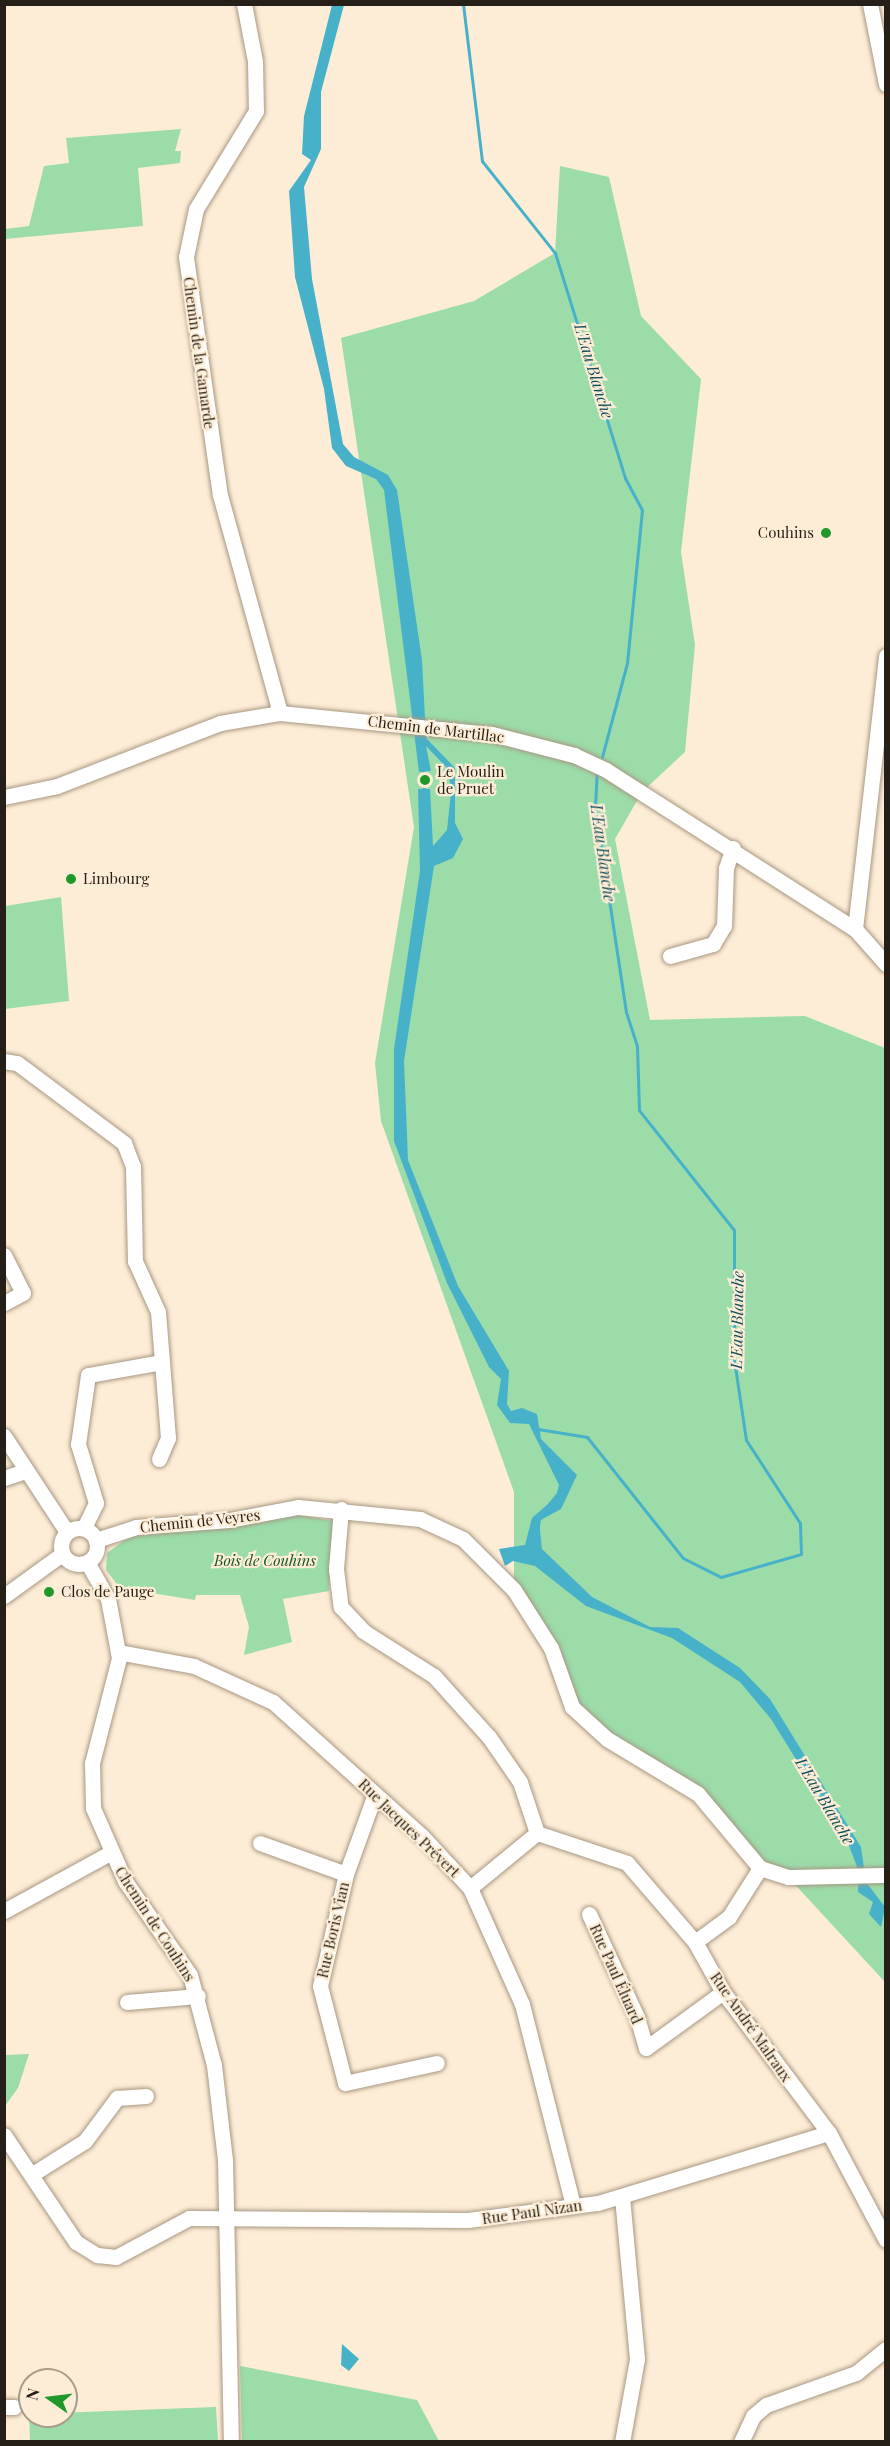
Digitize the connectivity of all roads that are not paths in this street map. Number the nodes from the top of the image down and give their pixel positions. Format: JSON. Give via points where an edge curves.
{"nodes":[{"id":1,"x":244,"y":4,"type":"edge"},
{"id":2,"x":870,"y":4,"type":"edge"},
{"id":3,"x":885,"y":84,"type":"edge"},
{"id":4,"x":885,"y":656,"type":"edge"},
{"id":5,"x":280,"y":712,"type":"junction"},
{"id":6,"x":4,"y":796,"type":"edge"},
{"id":7,"x":733,"y":848,"type":"junction"},
{"id":8,"x":855,"y":929,"type":"junction"},
{"id":9,"x":670,"y":956,"type":"dead end"},
{"id":10,"x":885,"y":964,"type":"edge"},
{"id":11,"x":4,"y":1061,"type":"edge"},
{"id":12,"x":4,"y":1255,"type":"edge"},
{"id":13,"x":4,"y":1303,"type":"edge"},
{"id":14,"x":162,"y":1362,"type":"junction"},
{"id":15,"x":4,"y":1436,"type":"edge"},
{"id":16,"x":159,"y":1459,"type":"dead end"},
{"id":17,"x":25,"y":1472,"type":"junction"},
{"id":18,"x":4,"y":1478,"type":"edge"},
{"id":19,"x":341,"y":1509,"type":"junction"},
{"id":20,"x":84,"y":1528,"type":"junction"},
{"id":21,"x":67,"y":1532,"type":"junction"},
{"id":22,"x":96,"y":1540,"type":"junction"},
{"id":23,"x":62,"y":1554,"type":"junction"},
{"id":24,"x":87,"y":1562,"type":"junction"},
{"id":25,"x":4,"y":1596,"type":"edge"},
{"id":26,"x":118,"y":1652,"type":"junction"},
{"id":27,"x":375,"y":1794,"type":"junction"},
{"id":28,"x":537,"y":1833,"type":"junction"},
{"id":29,"x":260,"y":1844,"type":"dead end"},
{"id":30,"x":110,"y":1853,"type":"junction"},
{"id":31,"x":760,"y":1868,"type":"junction"},
{"id":32,"x":346,"y":1875,"type":"junction"},
{"id":33,"x":870,"y":1876,"type":"edge"},
{"id":34,"x":470,"y":1888,"type":"junction"},
{"id":35,"x":4,"y":1911,"type":"edge"},
{"id":36,"x":589,"y":1914,"type":"dead end"},
{"id":37,"x":695,"y":1942,"type":"junction"},
{"id":38,"x":723,"y":1992,"type":"junction"},
{"id":39,"x":198,"y":1996,"type":"junction"},
{"id":40,"x":127,"y":2002,"type":"dead end"},
{"id":41,"x":436,"y":2063,"type":"dead end"},
{"id":42,"x":146,"y":2096,"type":"dead end"},
{"id":43,"x":829,"y":2133,"type":"junction"},
{"id":44,"x":4,"y":2135,"type":"edge"},
{"id":45,"x":34,"y":2173,"type":"junction"},
{"id":46,"x":622,"y":2197,"type":"junction"},
{"id":47,"x":573,"y":2206,"type":"junction"},
{"id":48,"x":225,"y":2217,"type":"junction"},
{"id":49,"x":885,"y":2240,"type":"edge"},
{"id":50,"x":885,"y":2349,"type":"edge"},
{"id":51,"x":231,"y":2442,"type":"edge"},
{"id":52,"x":622,"y":2442,"type":"edge"},
{"id":53,"x":741,"y":2442,"type":"edge"}],
"edges":[{"from":1,"to":5,"type":"street","name":"Chemin de la Gamarde","via":[[255,61],[256,111],[196,209],[186,257],[220,495]]},
{"from":2,"to":3,"type":"street"},
{"from":4,"to":8,"type":"street"},
{"from":5,"to":6,"type":"street","name":"Chemin de Martillac","via":[[211,726],[57,786]]},
{"from":5,"to":7,"type":"street","name":"Chemin de Martillac","via":[[492,734],[574,755]]},
{"from":7,"to":8,"type":"street","name":"Chemin de Martillac"},
{"from":7,"to":9,"type":"street","via":[[726,868],[724,926],[713,944],[693,945]]},
{"from":8,"to":10,"type":"street","name":"Chemin de Martillac"},
{"from":11,"to":14,"type":"street","via":[[17,1063],[131,1152],[135,1261],[158,1312]]},
{"from":12,"to":13,"type":"street","via":[[23,1293]]},
{"from":14,"to":16,"type":"street","via":[[168,1438]]},
{"from":14,"to":20,"type":"street","via":[[88,1375],[78,1444],[96,1503]]},
{"from":15,"to":17,"type":"street"},
{"from":17,"to":18,"type":"street"},
{"from":17,"to":21,"type":"street"},
{"from":19,"to":22,"type":"street","name":"Chemin de Veyres","via":[[298,1507],[229,1520],[136,1527]]},
{"from":19,"to":28,"type":"street","via":[[336,1569],[341,1607],[363,1630],[434,1676],[489,1737],[520,1782]]},
{"from":19,"to":31,"type":"street","name":"Chemin de Veyres","via":[[420,1519],[463,1539],[514,1590],[551,1648],[572,1707],[607,1740],[698,1794]]},
{"from":20,"to":21,"type":"street"},
{"from":20,"to":22,"type":"street"},
{"from":21,"to":23,"type":"street"},
{"from":22,"to":24,"type":"street","via":[[96,1551]]},
{"from":23,"to":24,"type":"street","via":[[72,1563]]},
{"from":23,"to":25,"type":"street"},
{"from":24,"to":26,"type":"street","name":"Chemin de Couhins","via":[[108,1599]]},
{"from":26,"to":27,"type":"street","name":"Rue Jacques Prévert","via":[[194,1666],[252,1690],[293,1717]]},
{"from":26,"to":30,"type":"street","name":"Chemin de Couhins","via":[[90,1776],[93,1808]]},
{"from":27,"to":32,"type":"street","name":"Rue Boris Vian"},
{"from":27,"to":34,"type":"street","name":"Rue Jacques Prévert"},
{"from":28,"to":34,"type":"street"},
{"from":28,"to":37,"type":"street","name":"Rue André Malraux","via":[[627,1863]]},
{"from":29,"to":32,"type":"street"},
{"from":30,"to":35,"type":"street"},
{"from":30,"to":39,"type":"street","name":"Chemin de Couhins","via":[[181,1960]]},
{"from":31,"to":33,"type":"street","via":[[788,1877]]},
{"from":31,"to":37,"type":"street","via":[[729,1917]]},
{"from":32,"to":41,"type":"street","name":"Rue Boris Vian","via":[[320,1986],[345,2083]]},
{"from":34,"to":47,"type":"street","name":"Rue Jacques Prévert","via":[[522,2004]]},
{"from":36,"to":38,"type":"street","name":"Rue Paul Éluard","via":[[638,2016],[646,2048]]},
{"from":37,"to":38,"type":"street","name":"Rue André Malraux"},
{"from":38,"to":43,"type":"street","name":"Rue André Malraux"},
{"from":39,"to":40,"type":"street"},
{"from":39,"to":48,"type":"street","name":"Chemin de Couhins","via":[[223,2129]]},
{"from":42,"to":45,"type":"street","via":[[117,2098],[85,2141]]},
{"from":43,"to":46,"type":"street","name":"Rue Paul Nizan"},
{"from":43,"to":49,"type":"street","name":"Rue André Malraux"},
{"from":44,"to":45,"type":"street","name":"Rue Paul Nizan"},
{"from":45,"to":48,"type":"street","name":"Rue Paul Nizan","via":[[76,2242],[106,2257],[134,2251],[179,2220]]},
{"from":46,"to":47,"type":"street","name":"Rue Paul Nizan"},
{"from":46,"to":52,"type":"street","via":[[637,2359]]},
{"from":47,"to":48,"type":"street","name":"Rue Paul Nizan","via":[[468,2220]]},
{"from":48,"to":51,"type":"street","name":"Chemin de Couhins"},
{"from":50,"to":53,"type":"street","via":[[856,2373],[766,2405],[753,2416]]}]}
